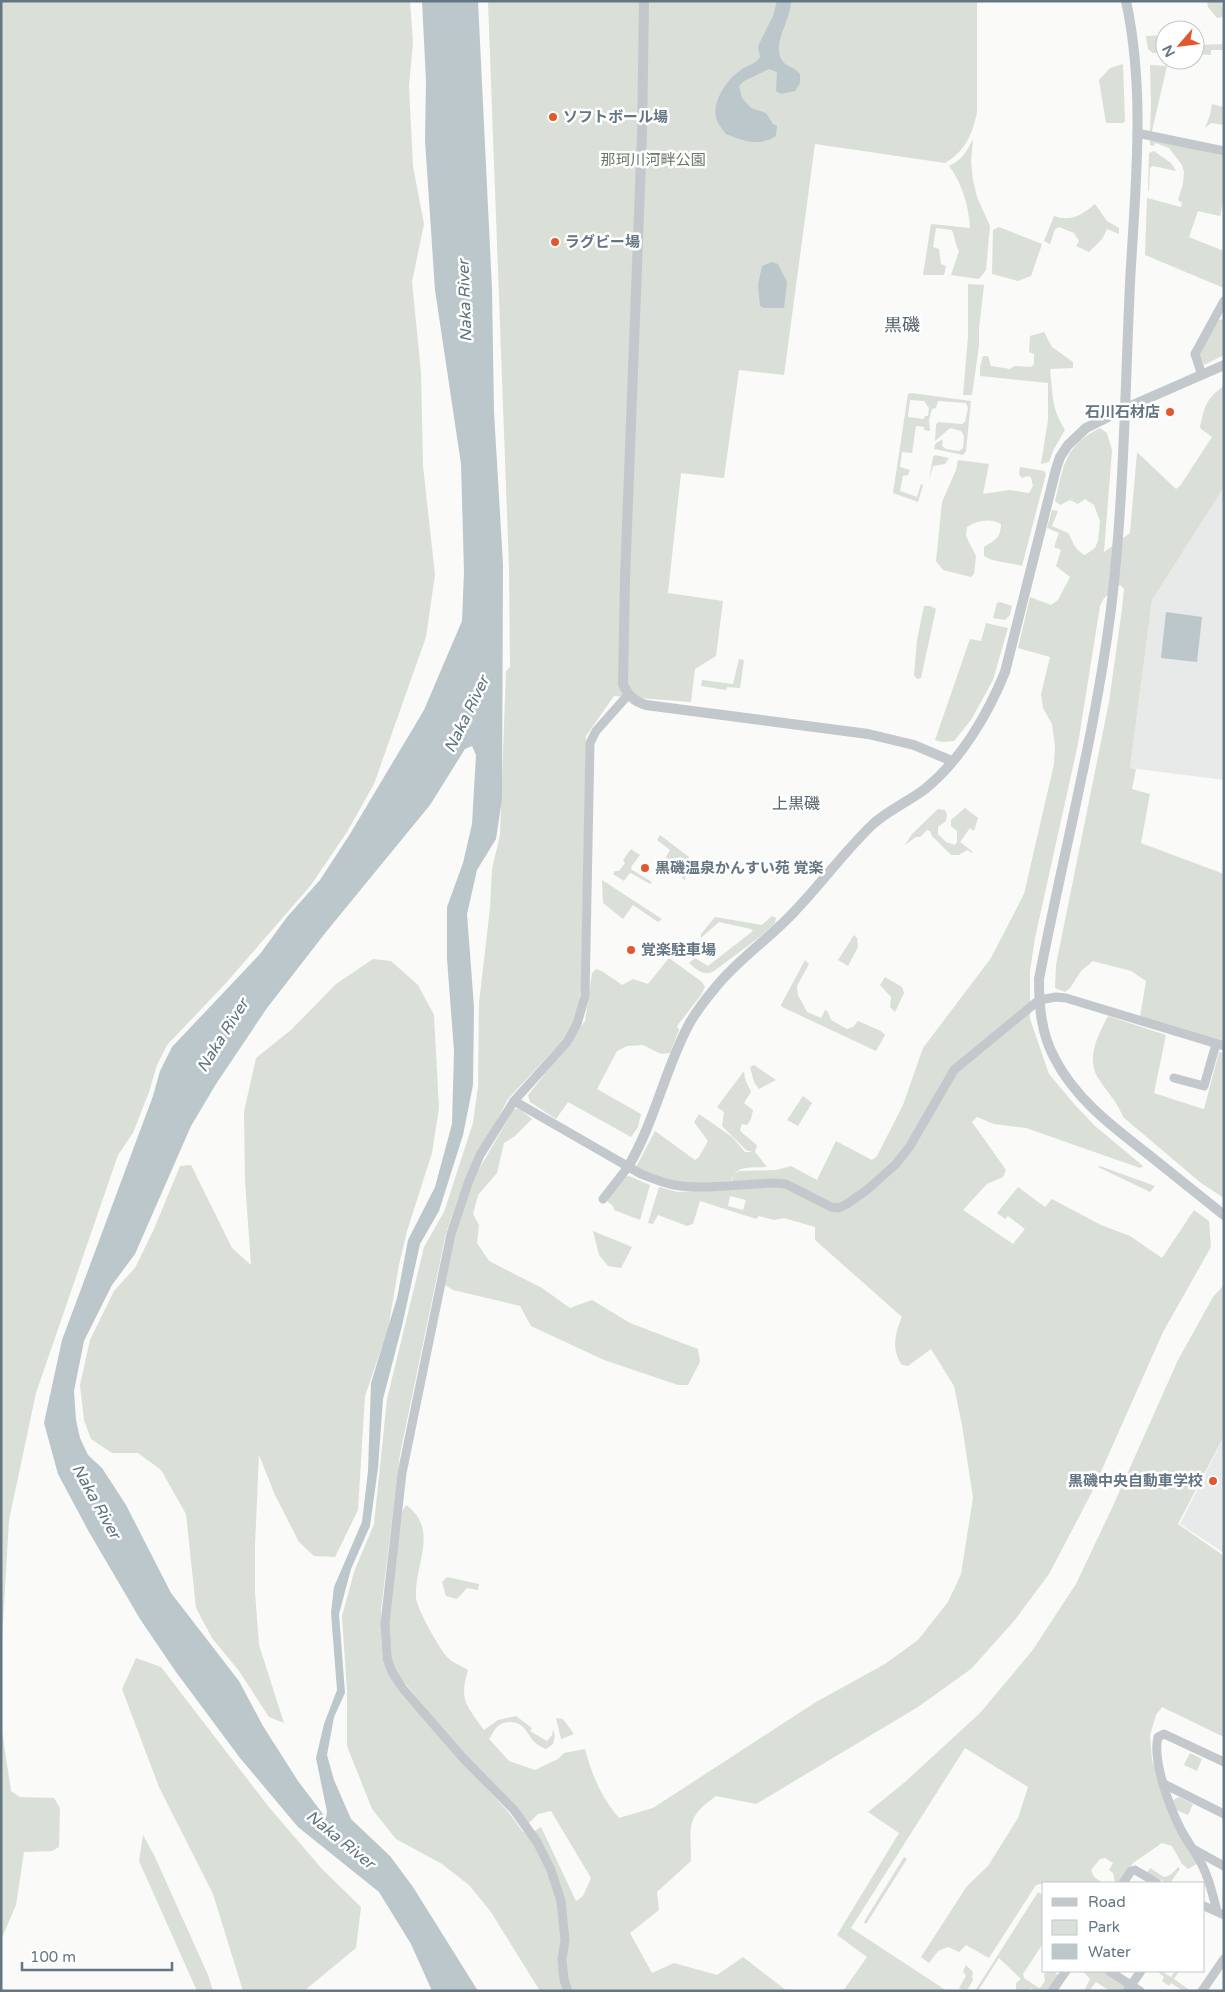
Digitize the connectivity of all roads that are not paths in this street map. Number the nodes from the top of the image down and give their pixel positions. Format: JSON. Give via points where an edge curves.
{"nodes":[{"id":1,"x":644,"y":1,"type":"edge"},
{"id":2,"x":1126,"y":1,"type":"edge"},
{"id":3,"x":1137,"y":133,"type":"junction"},
{"id":4,"x":1224,"y":151,"type":"edge"},
{"id":5,"x":1224,"y":302,"type":"edge"},
{"id":6,"x":1224,"y":364,"type":"edge"},
{"id":7,"x":1202,"y":374,"type":"junction"},
{"id":8,"x":1126,"y":408,"type":"junction"},
{"id":9,"x":628,"y":695,"type":"junction"},
{"id":10,"x":952,"y":761,"type":"junction"},
{"id":11,"x":1039,"y":1000,"type":"junction"},
{"id":12,"x":1220,"y":1045,"type":"edge"},
{"id":13,"x":1174,"y":1078,"type":"dead end"},
{"id":14,"x":514,"y":1101,"type":"junction"},
{"id":15,"x":628,"y":1166,"type":"junction"},
{"id":16,"x":604,"y":1200,"type":"dead end"},
{"id":17,"x":1224,"y":1215,"type":"edge"},
{"id":18,"x":1224,"y":1762,"type":"edge"},
{"id":19,"x":1164,"y":1784,"type":"junction"},
{"id":20,"x":1224,"y":1814,"type":"edge"},
{"id":21,"x":1192,"y":1849,"type":"junction"},
{"id":22,"x":1224,"y":1866,"type":"edge"},
{"id":23,"x":1124,"y":1882,"type":"edge"},
{"id":24,"x":1155,"y":1882,"type":"edge"},
{"id":25,"x":1205,"y":1906,"type":"edge"},
{"id":26,"x":1220,"y":1913,"type":"edge"},
{"id":27,"x":1224,"y":1959,"type":"edge"},
{"id":28,"x":1065,"y":1972,"type":"edge"},
{"id":29,"x":1110,"y":1972,"type":"edge"},
{"id":30,"x":1140,"y":1972,"type":"edge"},
{"id":31,"x":1129,"y":1988,"type":"edge"},
{"id":32,"x":568,"y":1991,"type":"edge"},
{"id":33,"x":1052,"y":1991,"type":"edge"},
{"id":34,"x":1140,"y":1991,"type":"edge"},
{"id":35,"x":1202,"y":1991,"type":"edge"}],
"edges":[{"from":1,"to":9,"type":"street","via":[[642,144],[622,671],[622,684]]},
{"from":2,"to":3,"type":"street","via":[[1133,34]]},
{"from":3,"to":4,"type":"street"},
{"from":3,"to":8,"type":"street"},
{"from":5,"to":7,"type":"street","via":[[1196,354]]},
{"from":6,"to":7,"type":"street"},
{"from":7,"to":8,"type":"street"},
{"from":8,"to":10,"type":"street","via":[[1086,428],[1060,457],[1005,672],[983,717]]},
{"from":8,"to":11,"type":"street","via":[[1111,608],[1086,762],[1039,979]]},
{"from":9,"to":10,"type":"street","via":[[646,705],[892,738]]},
{"from":9,"to":14,"type":"street","via":[[596,731],[590,743],[585,996],[577,1024],[567,1042]]},
{"from":10,"to":15,"type":"street","via":[[924,790],[869,828],[795,911],[715,987],[687,1028],[647,1131]]},
{"from":11,"to":12,"type":"street","via":[[1066,998]]},
{"from":11,"to":15,"type":"street","via":[[954,1070],[896,1164],[868,1190],[839,1208],[786,1184],[690,1187],[656,1180]]},
{"from":11,"to":17,"type":"street","via":[[1043,1030],[1053,1056],[1079,1095]]},
{"from":12,"to":13,"type":"street","via":[[1204,1086]]},
{"from":14,"to":15,"type":"street"},
{"from":14,"to":32,"type":"street","via":[[480,1155],[452,1234],[402,1473],[385,1642],[389,1665],[403,1689],[462,1758],[514,1810],[537,1842],[561,1901],[565,1940],[564,1980]]},
{"from":15,"to":16,"type":"street"},
{"from":18,"to":19,"type":"street","via":[[1164,1734],[1158,1738],[1156,1752]]},
{"from":19,"to":20,"type":"street"},
{"from":19,"to":21,"type":"street"},
{"from":21,"to":22,"type":"street"},
{"from":21,"to":26,"type":"street","via":[[1204,1869]]},
{"from":23,"to":24,"type":"street","via":[[1135,1870]]},
{"from":25,"to":26,"type":"street"},
{"from":27,"to":35,"type":"street"},
{"from":28,"to":33,"type":"street"},
{"from":29,"to":31,"type":"street"},
{"from":30,"to":31,"type":"street"},
{"from":31,"to":34,"type":"street"}]}
